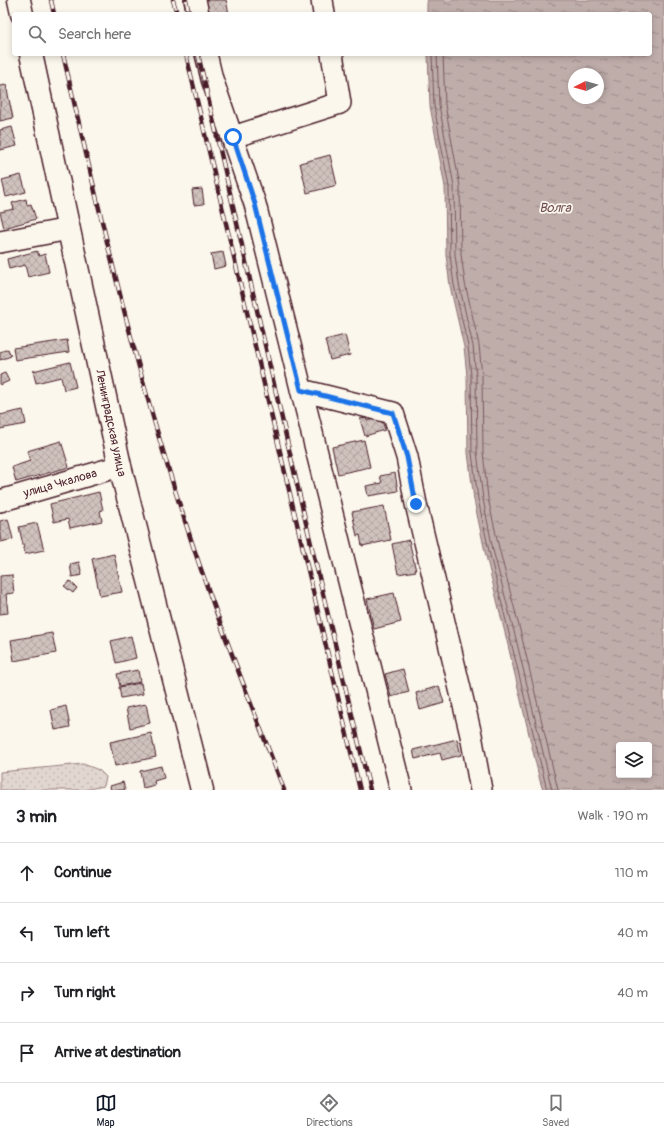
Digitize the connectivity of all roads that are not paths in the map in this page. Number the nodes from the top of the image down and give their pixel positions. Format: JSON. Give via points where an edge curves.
{"nodes":[{"id":1,"x":19,"y":0,"type":"edge"},
{"id":2,"x":194,"y":0,"type":"edge"},
{"id":3,"x":322,"y":0,"type":"edge"},
{"id":4,"x":22,"y":12,"type":"edge"},
{"id":5,"x":197,"y":12,"type":"edge"},
{"id":6,"x":324,"y":12,"type":"edge"},
{"id":7,"x":31,"y":56,"type":"edge"},
{"id":8,"x":206,"y":56,"type":"edge"},
{"id":9,"x":332,"y":56,"type":"edge"},
{"id":10,"x":233,"y":137,"type":"junction"},
{"id":11,"x":69,"y":229,"type":"junction"},
{"id":12,"x":0,"y":242,"type":"edge"},
{"id":13,"x":301,"y":390,"type":"junction"},
{"id":14,"x":120,"y":466,"type":"junction"},
{"id":15,"x":0,"y":501,"type":"edge"},
{"id":16,"x":202,"y":790,"type":"edge"},
{"id":17,"x":400,"y":790,"type":"edge"},
{"id":18,"x":481,"y":790,"type":"edge"}],
"edges":[{"from":1,"to":4,"type":"main road"},
{"from":2,"to":5,"type":"street"},
{"from":3,"to":6,"type":"street"},
{"from":7,"to":11,"type":"main road","name":"Ленинградская улица"},
{"from":8,"to":10,"type":"street"},
{"from":9,"to":10,"type":"street","via":[[340,103]]},
{"from":10,"to":13,"type":"street","via":[[255,204]]},
{"from":11,"to":12,"type":"street"},
{"from":11,"to":14,"type":"main road","name":"Ленинградская улица"},
{"from":13,"to":17,"type":"street"},
{"from":13,"to":18,"type":"street","via":[[393,413],[407,457],[471,735]]},
{"from":14,"to":15,"type":"street","name":"улица Чкалова"},
{"from":14,"to":16,"type":"main road","name":"Ленинградская улица"}]}
